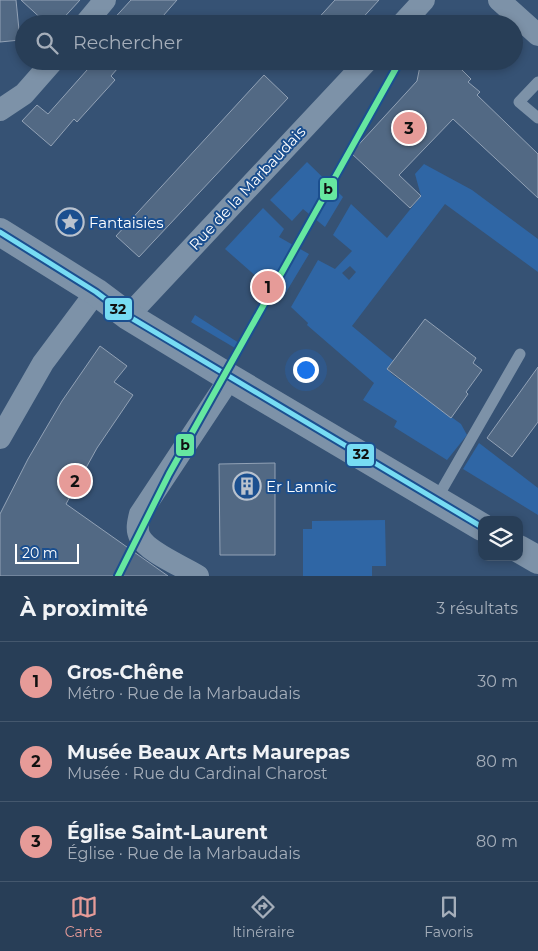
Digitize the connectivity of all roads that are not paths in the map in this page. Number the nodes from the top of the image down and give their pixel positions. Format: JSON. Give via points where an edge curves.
{"nodes":[{"id":1,"x":105,"y":0,"type":"edge"},
{"id":2,"x":424,"y":0,"type":"edge"},
{"id":3,"x":499,"y":0,"type":"edge"},
{"id":4,"x":92,"y":15,"type":"edge"},
{"id":5,"x":410,"y":15,"type":"edge"},
{"id":6,"x":516,"y":15,"type":"edge"},
{"id":7,"x":523,"y":22,"type":"edge"},
{"id":8,"x":538,"y":35,"type":"edge"},
{"id":9,"x":45,"y":70,"type":"edge"},
{"id":10,"x":359,"y":70,"type":"edge"},
{"id":11,"x":538,"y":82,"type":"edge"},
{"id":12,"x":0,"y":110,"type":"edge"},
{"id":13,"x":538,"y":118,"type":"edge"},
{"id":14,"x":0,"y":232,"type":"edge"},
{"id":15,"x":96,"y":292,"type":"junction"},
{"id":16,"x":128,"y":316,"type":"junction"},
{"id":17,"x":520,"y":354,"type":"dead end"},
{"id":18,"x":230,"y":378,"type":"junction"},
{"id":19,"x":0,"y":438,"type":"edge"},
{"id":20,"x":436,"y":500,"type":"junction"},
{"id":21,"x":478,"y":525,"type":"edge"},
{"id":22,"x":523,"y":551,"type":"edge"},
{"id":23,"x":538,"y":560,"type":"edge"},
{"id":24,"x":198,"y":576,"type":"edge"}],
"edges":[{"from":1,"to":4,"type":"street"},
{"from":2,"to":5,"type":"street"},
{"from":3,"to":6,"type":"street"},
{"from":7,"to":8,"type":"street"},
{"from":9,"to":12,"type":"street","via":[[24,94]]},
{"from":10,"to":16,"type":"street","name":"Rue de la Marbaudais"},
{"from":11,"to":13,"type":"lane","via":[[518,102]]},
{"from":14,"to":15,"type":"street"},
{"from":15,"to":16,"type":"street"},
{"from":15,"to":19,"type":"street","via":[[44,364]]},
{"from":16,"to":18,"type":"street"},
{"from":17,"to":20,"type":"lane"},
{"from":18,"to":20,"type":"street"},
{"from":18,"to":24,"type":"street","via":[[140,514],[137,527],[148,547]]},
{"from":20,"to":21,"type":"street"},
{"from":22,"to":23,"type":"street"}]}
